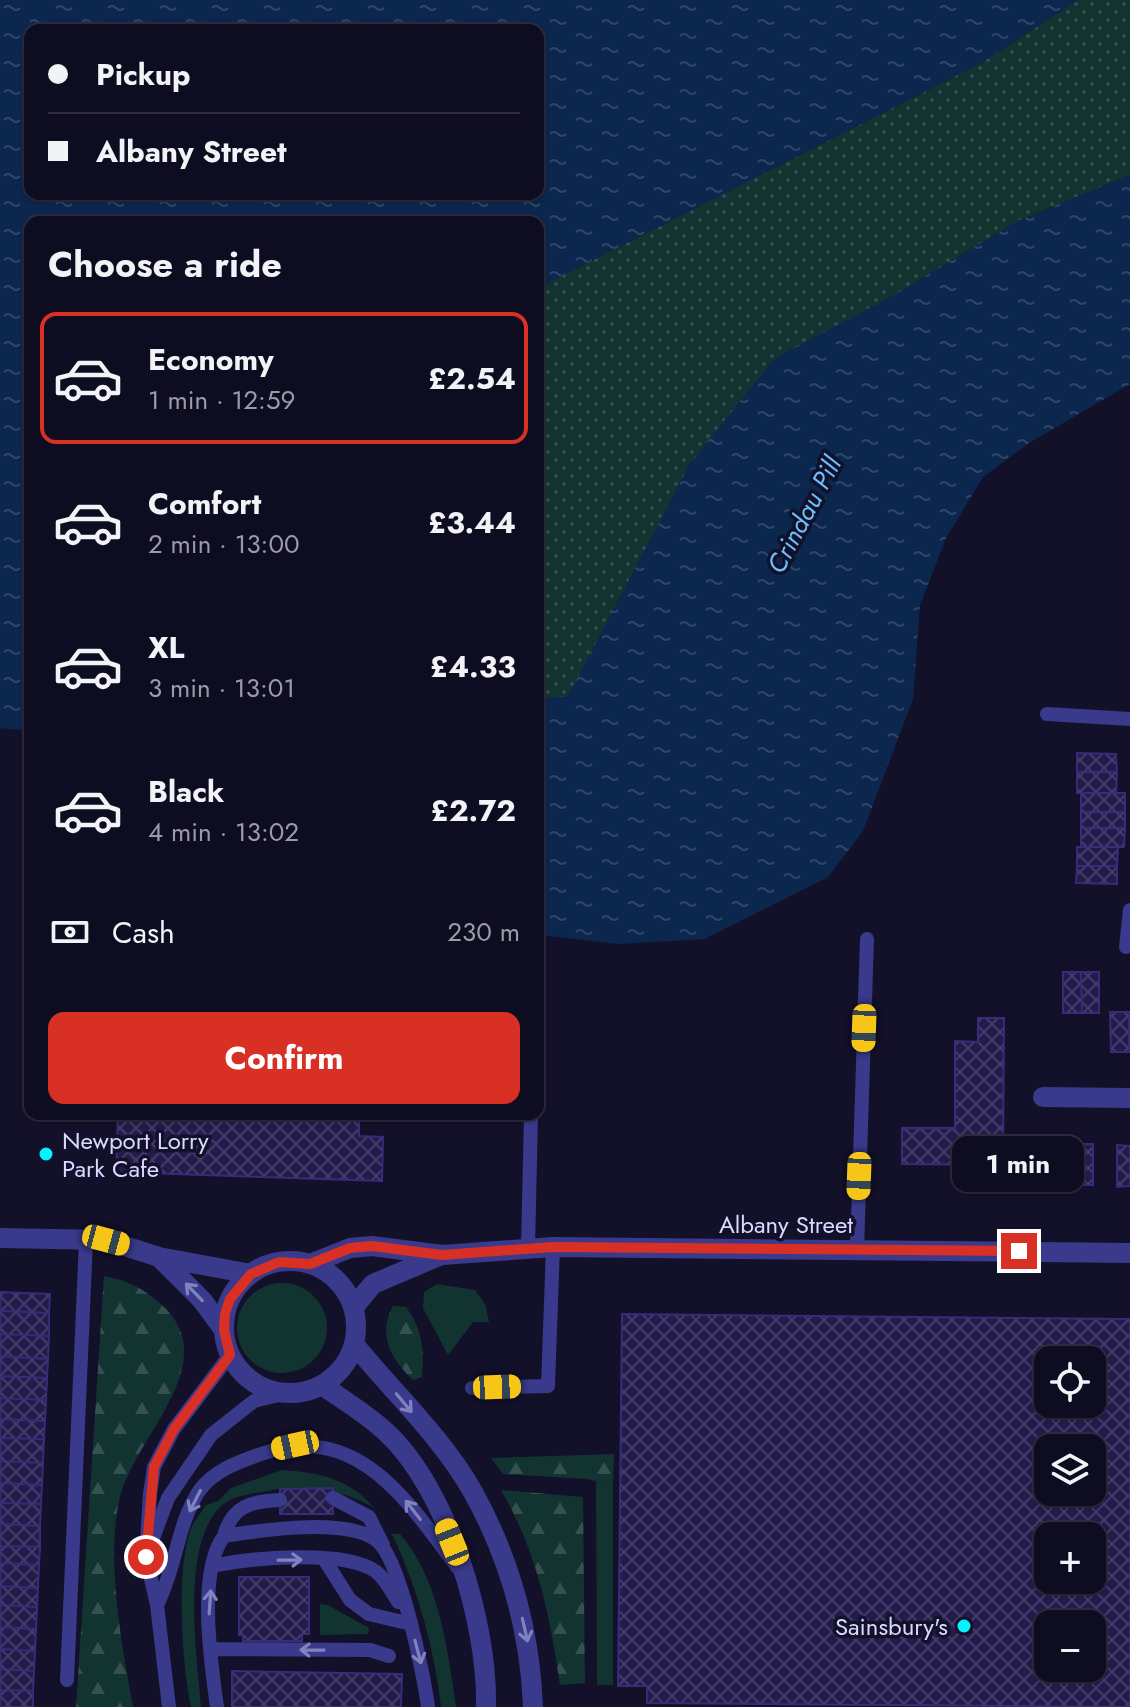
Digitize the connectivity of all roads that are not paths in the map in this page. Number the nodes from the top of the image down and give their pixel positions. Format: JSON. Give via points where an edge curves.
{"nodes":[{"id":1,"x":1047,"y":714,"type":"dead end"},
{"id":2,"x":1130,"y":719,"type":"edge"},
{"id":3,"x":1130,"y":910,"type":"edge"},
{"id":4,"x":867,"y":939,"type":"dead end"},
{"id":5,"x":1126,"y":947,"type":"dead end"},
{"id":6,"x":1043,"y":1097,"type":"dead end"},
{"id":7,"x":1130,"y":1098,"type":"edge"},
{"id":8,"x":531,"y":1120,"type":"edge"},
{"id":9,"x":0,"y":1238,"type":"edge"},
{"id":10,"x":86,"y":1240,"type":"junction"},
{"id":11,"x":553,"y":1247,"type":"junction"},
{"id":12,"x":528,"y":1248,"type":"junction"},
{"id":13,"x":857,"y":1250,"type":"junction"},
{"id":14,"x":1130,"y":1253,"type":"edge"},
{"id":15,"x":442,"y":1255,"type":"junction"},
{"id":16,"x":159,"y":1257,"type":"junction"},
{"id":17,"x":310,"y":1264,"type":"junction"},
{"id":18,"x":251,"y":1274,"type":"junction"},
{"id":19,"x":353,"y":1308,"type":"junction"},
{"id":20,"x":224,"y":1330,"type":"junction"},
{"id":21,"x":354,"y":1344,"type":"junction"},
{"id":22,"x":230,"y":1355,"type":"junction"},
{"id":23,"x":322,"y":1385,"type":"junction"},
{"id":24,"x":472,"y":1388,"type":"dead end"},
{"id":25,"x":287,"y":1393,"type":"junction"},
{"id":26,"x":333,"y":1498,"type":"dead end"},
{"id":27,"x":280,"y":1500,"type":"dead end"},
{"id":28,"x":224,"y":1536,"type":"junction"},
{"id":29,"x":385,"y":1549,"type":"junction"},
{"id":30,"x":146,"y":1557,"type":"junction"},
{"id":31,"x":324,"y":1559,"type":"junction"},
{"id":32,"x":212,"y":1566,"type":"junction"},
{"id":33,"x":461,"y":1572,"type":"junction"},
{"id":34,"x":157,"y":1605,"type":"junction"},
{"id":35,"x":411,"y":1624,"type":"junction"},
{"id":36,"x":210,"y":1649,"type":"junction"},
{"id":37,"x":389,"y":1656,"type":"dead end"},
{"id":38,"x":67,"y":1680,"type":"dead end"},
{"id":39,"x":169,"y":1707,"type":"edge"},
{"id":40,"x":217,"y":1707,"type":"edge"},
{"id":41,"x":428,"y":1707,"type":"edge"},
{"id":42,"x":486,"y":1707,"type":"edge"},
{"id":43,"x":533,"y":1707,"type":"edge"}],
"edges":[{"from":1,"to":2,"type":"lane"},
{"from":3,"to":5,"type":"lane"},
{"from":4,"to":13,"type":"lane"},
{"from":6,"to":7,"type":"street"},
{"from":8,"to":12,"type":"lane"},
{"from":9,"to":10,"type":"street"},
{"from":10,"to":16,"type":"street","via":[[106,1240]]},
{"from":10,"to":38,"type":"lane"},
{"from":11,"to":12,"type":"street","name":"Albany Street"},
{"from":11,"to":13,"type":"street","name":"Albany Street"},
{"from":11,"to":24,"type":"lane","via":[[548,1386]]},
{"from":12,"to":15,"type":"street","name":"Albany Street"},
{"from":13,"to":14,"type":"street","name":"Albany Street"},
{"from":15,"to":17,"type":"street","name":"Albany Street","via":[[372,1246],[350,1248]]},
{"from":15,"to":19,"type":"street","name":"Albany Street","via":[[373,1284]]},
{"from":16,"to":18,"type":"street"},
{"from":20,"to":16,"type":"street","one_way":true},
{"from":17,"to":18,"type":"street","via":[[279,1262]]},
{"from":17,"to":19,"type":"street","via":[[337,1281]]},
{"from":18,"to":20,"type":"street","via":[[230,1299]]},
{"from":19,"to":21,"type":"street"},
{"from":20,"to":22,"type":"street"},
{"from":21,"to":23,"type":"street","via":[[337,1375]]},
{"from":21,"to":43,"type":"street","one_way":true,"via":[[472,1491],[513,1579],[528,1640]]},
{"from":22,"to":25,"type":"street","via":[[253,1382]]},
{"from":22,"to":30,"type":"lane","via":[[174,1429],[154,1467]]},
{"from":23,"to":25,"type":"street"},
{"from":23,"to":33,"type":"street","via":[[387,1432],[428,1483]]},
{"from":25,"to":30,"type":"lane","via":[[254,1401],[211,1435],[168,1498]]},
{"from":26,"to":29,"type":"lane","via":[[369,1517]]},
{"from":27,"to":28,"type":"lane","via":[[237,1510]]},
{"from":28,"to":29,"type":"lane","via":[[342,1529],[375,1539]]},
{"from":28,"to":32,"type":"lane","via":[[214,1550]]},
{"from":29,"to":35,"type":"lane"},
{"from":30,"to":34,"type":"lane"},
{"from":32,"to":31,"type":"lane","one_way":true},
{"from":31,"to":35,"type":"lane","via":[[350,1600],[369,1614]]},
{"from":31,"to":35,"type":"lane","via":[[377,1572]]},
{"from":36,"to":32,"type":"lane","one_way":true},
{"from":33,"to":34,"type":"lane","one_way":true,"via":[[400,1492],[373,1468],[348,1454],[295,1445],[235,1463],[200,1490],[180,1531],[171,1577]]},
{"from":33,"to":42,"type":"street","via":[[477,1625]]},
{"from":34,"to":39,"type":"lane"},
{"from":35,"to":41,"type":"lane","one_way":true},
{"from":37,"to":36,"type":"lane","one_way":true,"via":[[370,1650]]},
{"from":36,"to":40,"type":"lane"}]}
